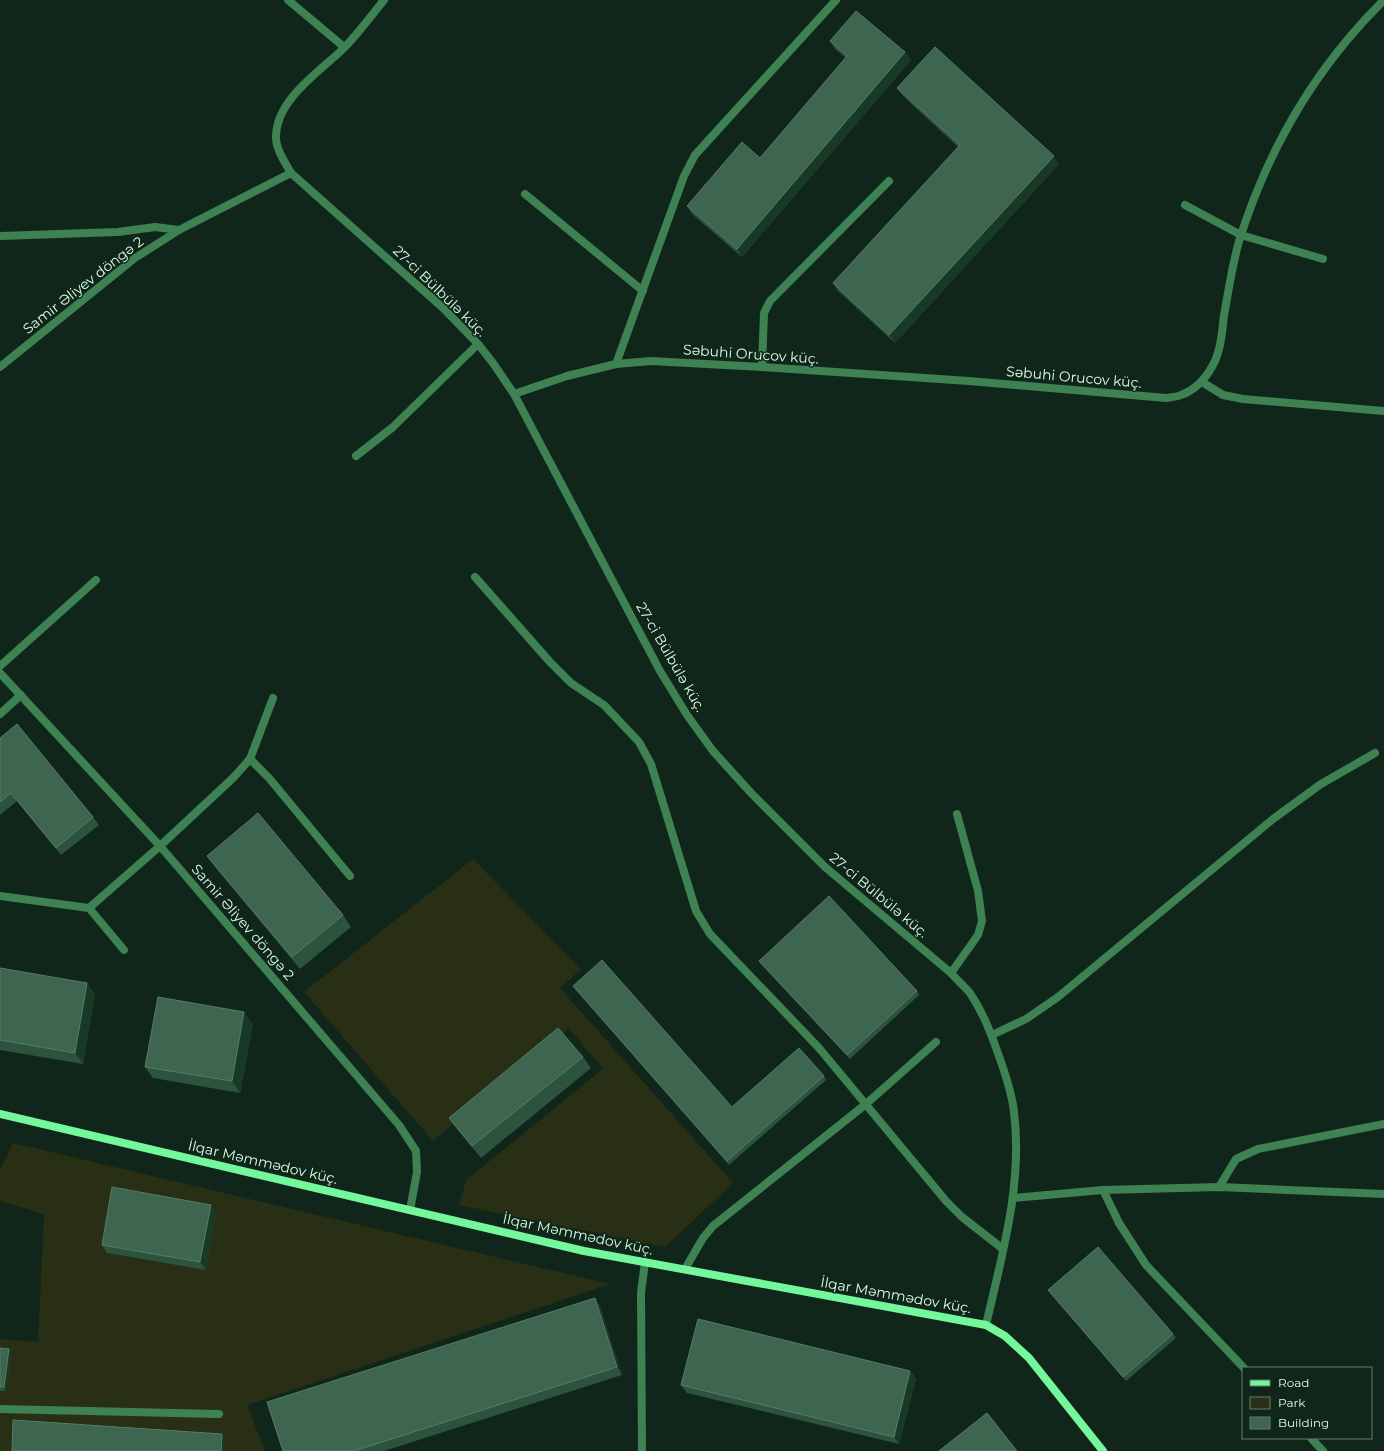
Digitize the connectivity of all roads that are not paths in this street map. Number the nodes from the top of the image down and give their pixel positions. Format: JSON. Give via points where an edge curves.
{"nodes":[{"id":1,"x":288,"y":0,"type":"edge"},
{"id":2,"x":384,"y":0,"type":"edge"},
{"id":3,"x":836,"y":0,"type":"edge"},
{"id":4,"x":1384,"y":0,"type":"edge"},
{"id":5,"x":344,"y":47,"type":"junction"},
{"id":6,"x":291,"y":172,"type":"junction"},
{"id":7,"x":889,"y":181,"type":"dead end"},
{"id":8,"x":525,"y":194,"type":"dead end"},
{"id":9,"x":1185,"y":205,"type":"dead end"},
{"id":10,"x":179,"y":230,"type":"junction"},
{"id":11,"x":1241,"y":235,"type":"junction"},
{"id":12,"x":0,"y":236,"type":"edge"},
{"id":13,"x":1323,"y":259,"type":"dead end"},
{"id":14,"x":642,"y":291,"type":"junction"},
{"id":15,"x":478,"y":344,"type":"junction"},
{"id":16,"x":616,"y":364,"type":"junction"},
{"id":17,"x":0,"y":367,"type":"edge"},
{"id":18,"x":762,"y":367,"type":"junction"},
{"id":19,"x":1202,"y":382,"type":"junction"},
{"id":20,"x":514,"y":394,"type":"junction"},
{"id":21,"x":1384,"y":410,"type":"edge"},
{"id":22,"x":356,"y":456,"type":"dead end"},
{"id":23,"x":475,"y":578,"type":"dead end"},
{"id":24,"x":96,"y":580,"type":"dead end"},
{"id":25,"x":0,"y":666,"type":"edge"},
{"id":26,"x":0,"y":673,"type":"edge"},
{"id":27,"x":21,"y":695,"type":"junction"},
{"id":28,"x":273,"y":698,"type":"dead end"},
{"id":29,"x":0,"y":714,"type":"edge"},
{"id":30,"x":1374,"y":753,"type":"dead end"},
{"id":31,"x":250,"y":759,"type":"junction"},
{"id":32,"x":957,"y":814,"type":"dead end"},
{"id":33,"x":160,"y":846,"type":"junction"},
{"id":34,"x":350,"y":876,"type":"dead end"},
{"id":35,"x":0,"y":896,"type":"edge"},
{"id":36,"x":89,"y":908,"type":"junction"},
{"id":37,"x":124,"y":950,"type":"dead end"},
{"id":38,"x":951,"y":973,"type":"junction"},
{"id":39,"x":992,"y":1035,"type":"junction"},
{"id":40,"x":936,"y":1042,"type":"dead end"},
{"id":41,"x":866,"y":1104,"type":"junction"},
{"id":42,"x":0,"y":1114,"type":"edge"},
{"id":43,"x":1384,"y":1124,"type":"edge"},
{"id":44,"x":1219,"y":1187,"type":"junction"},
{"id":45,"x":1103,"y":1190,"type":"junction"},
{"id":46,"x":1384,"y":1194,"type":"edge"},
{"id":47,"x":1014,"y":1198,"type":"junction"},
{"id":48,"x":410,"y":1210,"type":"junction"},
{"id":49,"x":1003,"y":1249,"type":"junction"},
{"id":50,"x":645,"y":1262,"type":"junction"},
{"id":51,"x":685,"y":1269,"type":"junction"},
{"id":52,"x":986,"y":1325,"type":"junction"},
{"id":53,"x":1243,"y":1367,"type":"edge"},
{"id":54,"x":0,"y":1408,"type":"edge"},
{"id":55,"x":219,"y":1414,"type":"dead end"},
{"id":56,"x":1312,"y":1439,"type":"edge"},
{"id":57,"x":642,"y":1451,"type":"edge"},
{"id":58,"x":1103,"y":1451,"type":"edge"},
{"id":59,"x":1323,"y":1451,"type":"edge"}],
"edges":[{"from":1,"to":5,"type":"street"},
{"from":2,"to":5,"type":"street","name":"27-ci Bülbülə küç."},
{"from":3,"to":14,"type":"street","via":[[695,155],[684,176]]},
{"from":4,"to":11,"type":"street","name":"Səbuhi Orucov küç.","via":[[1361,22],[1307,95],[1265,172]]},
{"from":5,"to":6,"type":"street","name":"27-ci Bülbülə küç.","via":[[298,90],[278,122],[276,138],[281,156]]},
{"from":6,"to":10,"type":"street","name":"Samir Əliyev döngə 2"},
{"from":6,"to":15,"type":"street","name":"27-ci Bülbülə küç.","via":[[443,308]]},
{"from":7,"to":18,"type":"street","via":[[770,301],[764,313]]},
{"from":8,"to":14,"type":"street"},
{"from":9,"to":11,"type":"street"},
{"from":10,"to":12,"type":"street","via":[[154,227],[118,232]]},
{"from":10,"to":17,"type":"street","name":"Samir Əliyev döngə 2","via":[[135,258]]},
{"from":11,"to":13,"type":"street"},
{"from":11,"to":19,"type":"street","name":"Səbuhi Orucov küç.","via":[[1228,292],[1219,350],[1214,364]]},
{"from":14,"to":16,"type":"street"},
{"from":15,"to":20,"type":"street","name":"27-ci Bülbülə küç."},
{"from":15,"to":22,"type":"street","via":[[393,427]]},
{"from":16,"to":18,"type":"street","name":"Səbuhi Orucov küç.","via":[[651,361]]},
{"from":16,"to":20,"type":"street","name":"Səbuhi Orucov küç.","via":[[567,376]]},
{"from":18,"to":19,"type":"street","name":"Səbuhi Orucov küç.","via":[[1166,398],[1182,395]]},
{"from":19,"to":21,"type":"street","via":[[1224,395],[1243,399]]},
{"from":20,"to":38,"type":"street","name":"27-ci Bülbülə küç.","via":[[660,671],[713,752],[825,867]]},
{"from":23,"to":41,"type":"street","via":[[571,683],[604,705],[639,742],[651,764],[696,912],[710,934],[819,1048]]},
{"from":24,"to":25,"type":"street"},
{"from":26,"to":27,"type":"street","name":"Samir Əliyev döngə 2"},
{"from":27,"to":29,"type":"street"},
{"from":27,"to":33,"type":"street","name":"Samir Əliyev döngə 2"},
{"from":28,"to":31,"type":"street"},
{"from":30,"to":39,"type":"street","via":[[1321,784],[1272,819],[1058,997],[1026,1020]]},
{"from":31,"to":33,"type":"street","via":[[234,778]]},
{"from":31,"to":34,"type":"street","via":[[269,778]]},
{"from":32,"to":38,"type":"street","via":[[978,891],[982,922],[978,936]]},
{"from":33,"to":36,"type":"street"},
{"from":33,"to":48,"type":"street","name":"Samir Əliyev döngə 2","via":[[399,1125],[416,1151],[417,1172]]},
{"from":35,"to":36,"type":"street"},
{"from":36,"to":37,"type":"street"},
{"from":38,"to":39,"type":"street","name":"27-ci Bülbülə küç.","via":[[969,992]]},
{"from":39,"to":47,"type":"street","name":"27-ci Bülbülə küç.","via":[[1011,1092],[1014,1112],[1017,1152]]},
{"from":40,"to":41,"type":"street"},
{"from":41,"to":49,"type":"street","via":[[962,1218]]},
{"from":41,"to":51,"type":"street","via":[[714,1226],[703,1238]]},
{"from":42,"to":48,"type":"street","name":"İlqar Məmmədov küç."},
{"from":43,"to":44,"type":"street","via":[[1258,1149],[1236,1159]]},
{"from":44,"to":45,"type":"street"},
{"from":44,"to":46,"type":"street"},
{"from":45,"to":47,"type":"street"},
{"from":45,"to":53,"type":"street","via":[[1119,1223],[1146,1265]]},
{"from":47,"to":49,"type":"street","name":"27-ci Bülbülə küç."},
{"from":48,"to":50,"type":"street","name":"İlqar Məmmədov küç.","via":[[584,1251]]},
{"from":49,"to":52,"type":"street","name":"27-ci Bülbülə küç."},
{"from":50,"to":51,"type":"street","name":"İlqar Məmmədov küç."},
{"from":50,"to":57,"type":"street","via":[[641,1293]]},
{"from":51,"to":52,"type":"street","name":"İlqar Məmmədov küç."},
{"from":52,"to":58,"type":"street","name":"İlqar Məmmədov küç.","via":[[1005,1336],[1029,1358]]},
{"from":54,"to":55,"type":"street"},
{"from":56,"to":59,"type":"street"}]}
